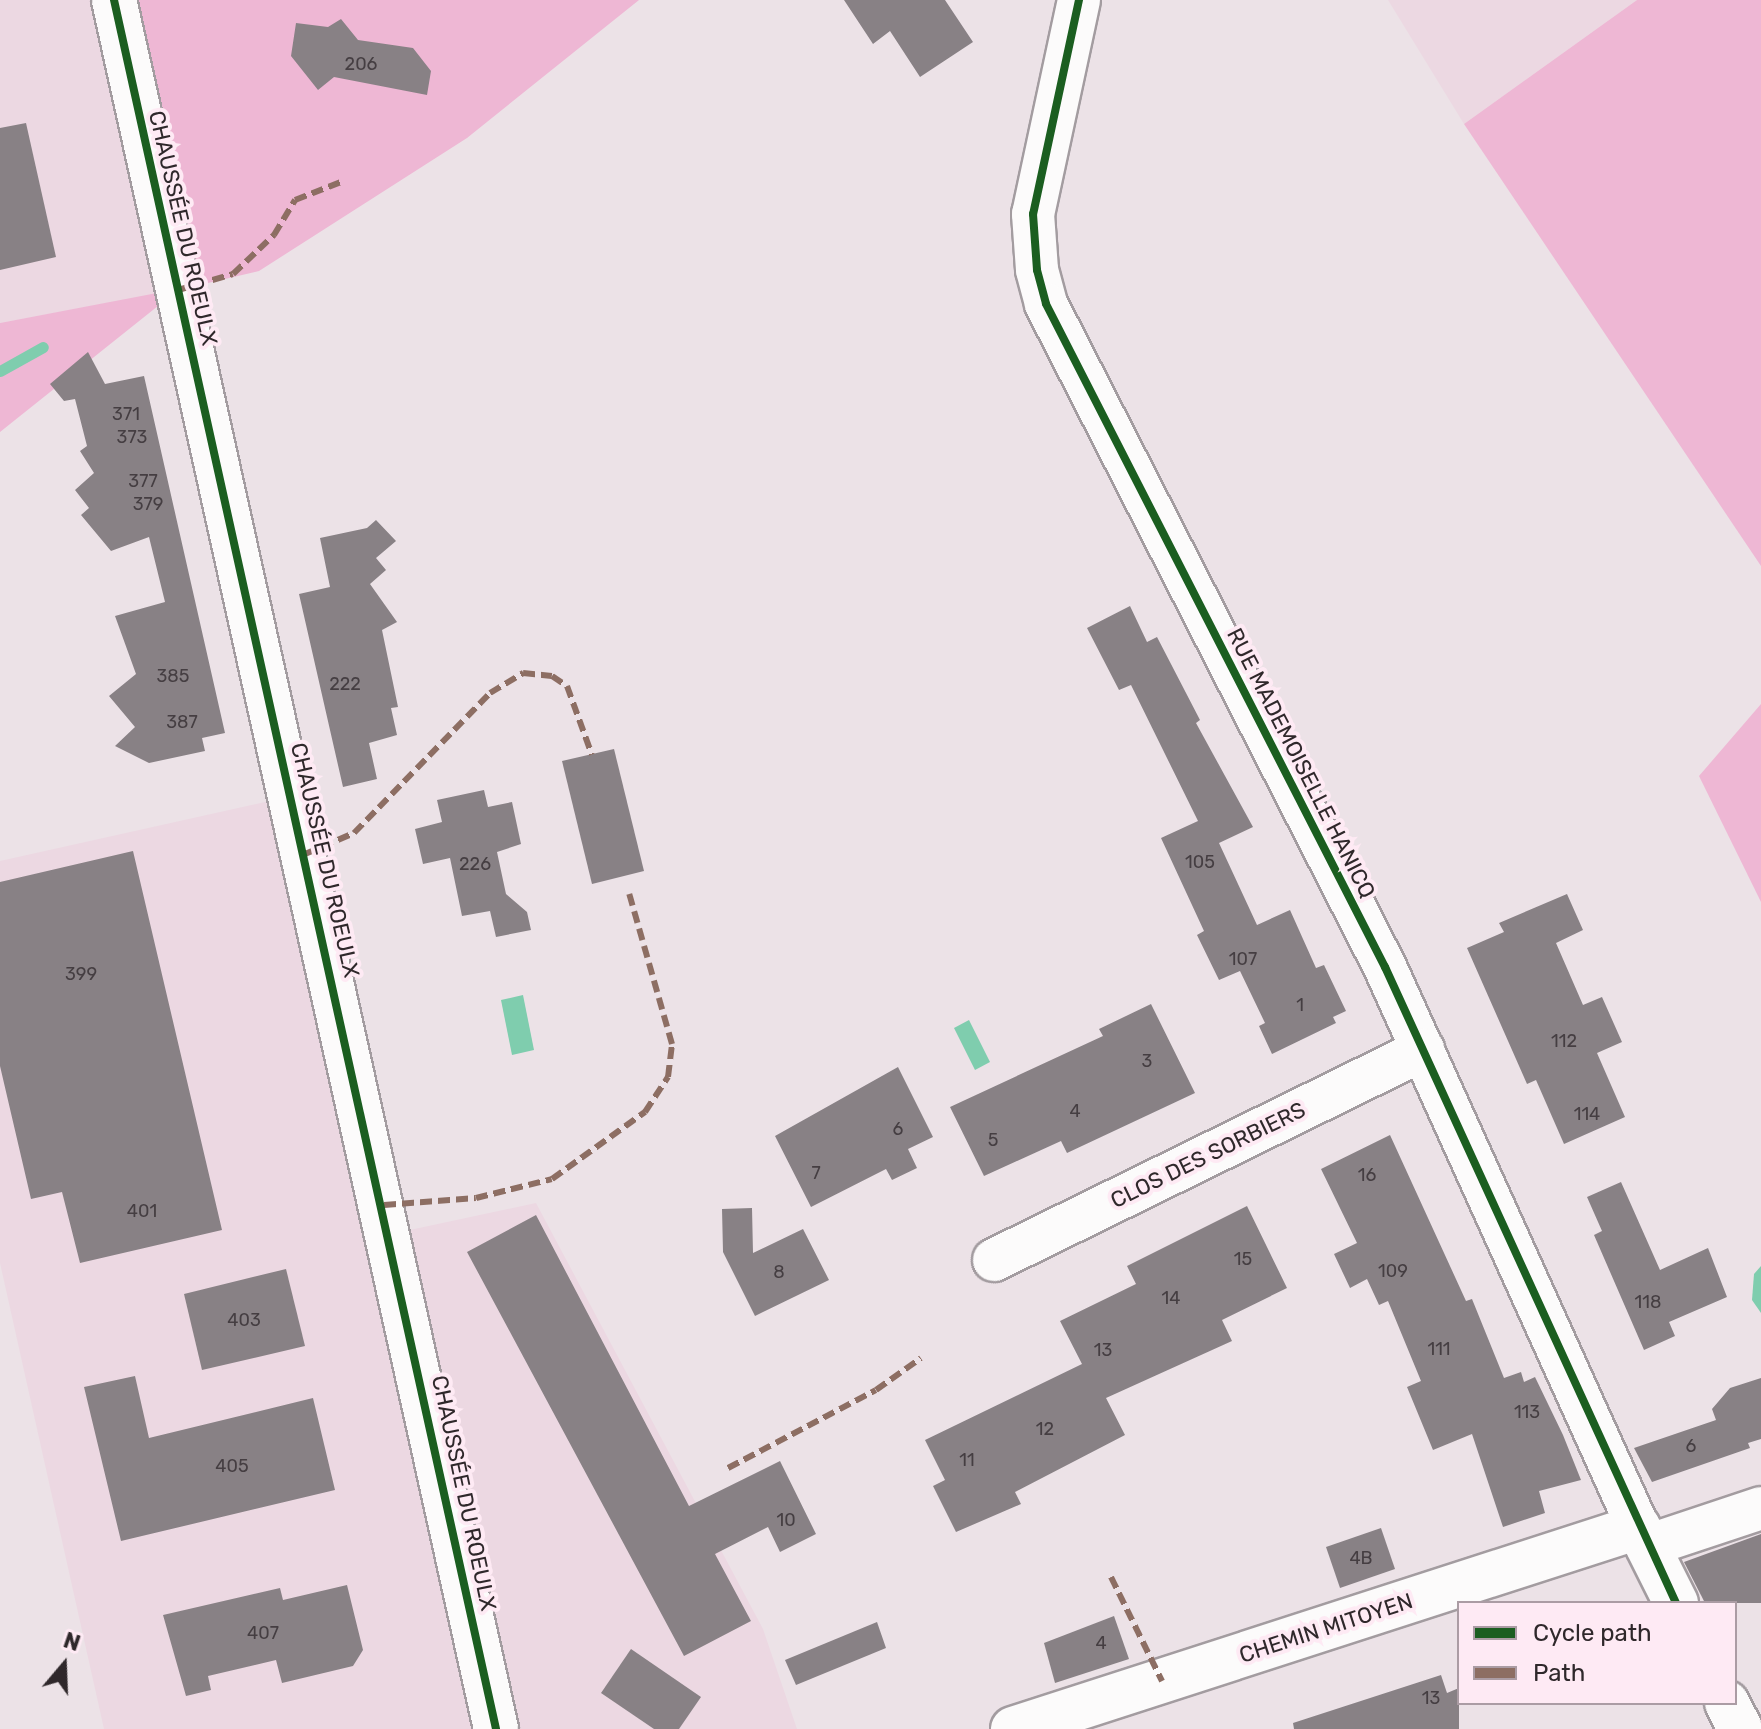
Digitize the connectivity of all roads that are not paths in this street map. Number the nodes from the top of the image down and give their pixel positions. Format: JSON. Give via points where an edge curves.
{"nodes":[{"id":1,"x":114,"y":0,"type":"edge"},
{"id":2,"x":1079,"y":0,"type":"edge"},
{"id":3,"x":1423,"y":1050,"type":"junction"},
{"id":4,"x":994,"y":1260,"type":"dead end"},
{"id":5,"x":1761,"y":1508,"type":"edge"},
{"id":6,"x":1643,"y":1537,"type":"junction"},
{"id":7,"x":1675,"y":1601,"type":"edge"},
{"id":8,"x":1728,"y":1705,"type":"edge"},
{"id":9,"x":497,"y":1717,"type":"edge"},
{"id":10,"x":1013,"y":1729,"type":"edge"},
{"id":11,"x":1740,"y":1729,"type":"edge"}],
"edges":[{"from":1,"to":9,"type":"main road","name":"CHAUSSÉE DU ROEULX"},
{"from":2,"to":3,"type":"street","name":"RUE MADEMOISELLE HANICQ","via":[[1033,214],[1046,304]]},
{"from":3,"to":4,"type":"street","name":"CLOS DES SORBIERS"},
{"from":3,"to":6,"type":"street","name":"RUE MADEMOISELLE HANICQ"},
{"from":5,"to":6,"type":"street","name":"CHEMIN MITOYEN"},
{"from":6,"to":7,"type":"main road"},
{"from":6,"to":10,"type":"main road","name":"CHEMIN MITOYEN"},
{"from":8,"to":11,"type":"main road"}]}
